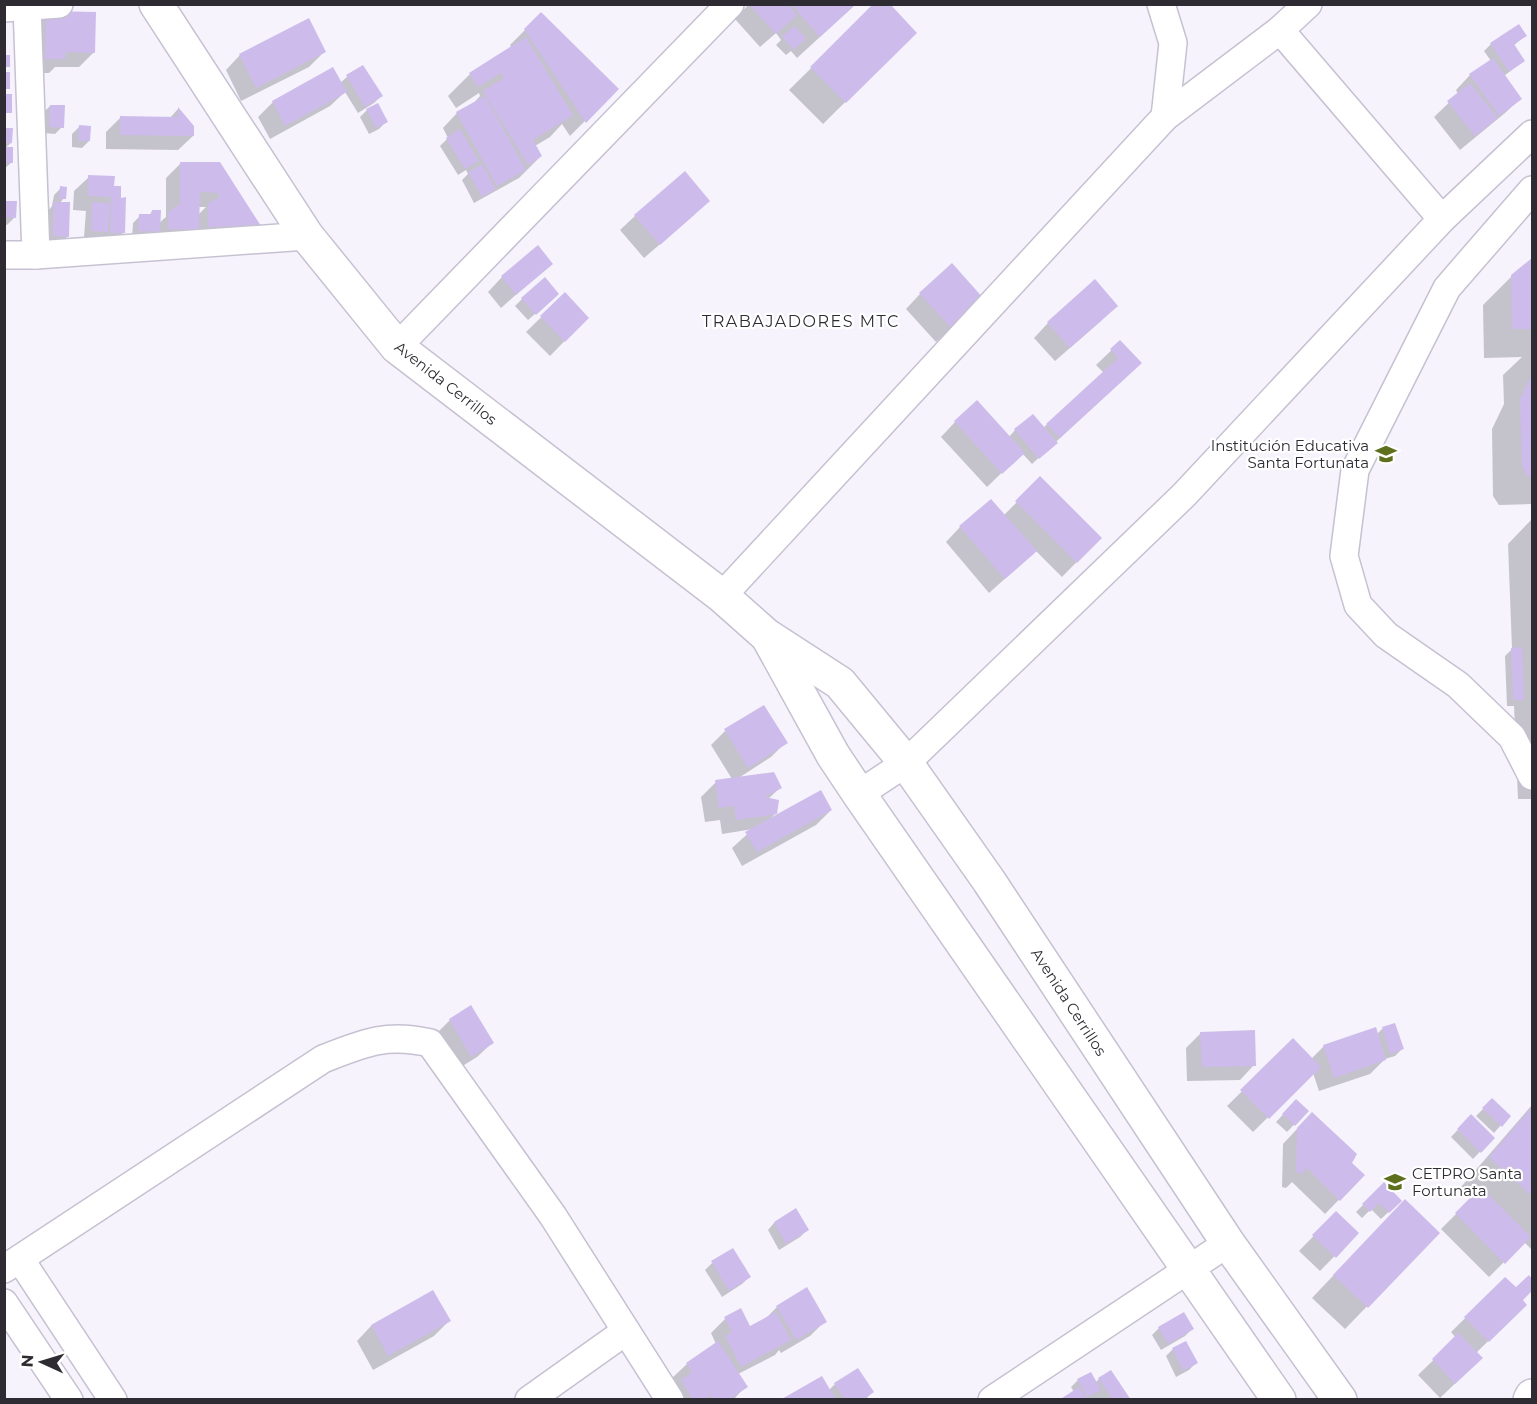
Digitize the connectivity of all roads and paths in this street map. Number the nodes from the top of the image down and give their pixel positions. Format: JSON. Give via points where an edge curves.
{"nodes":[{"id":1,"x":59,"y":4,"type":"edge"},
{"id":2,"x":156,"y":4,"type":"edge"},
{"id":3,"x":730,"y":4,"type":"edge"},
{"id":4,"x":1161,"y":4,"type":"edge"},
{"id":5,"x":1308,"y":4,"type":"edge"},
{"id":6,"x":16,"y":7,"type":"edge"},
{"id":7,"x":1280,"y":30,"type":"junction"},
{"id":8,"x":1165,"y":117,"type":"junction"},
{"id":9,"x":1533,"y":134,"type":"edge"},
{"id":10,"x":1533,"y":190,"type":"edge"},
{"id":11,"x":1442,"y":219,"type":"junction"},
{"id":12,"x":307,"y":236,"type":"junction"},
{"id":13,"x":4,"y":255,"type":"edge"},
{"id":14,"x":36,"y":255,"type":"junction"},
{"id":15,"x":397,"y":347,"type":"junction"},
{"id":16,"x":722,"y":596,"type":"junction"},
{"id":17,"x":766,"y":635,"type":"junction"},
{"id":18,"x":906,"y":763,"type":"junction"},
{"id":19,"x":1533,"y":776,"type":"edge"},
{"id":20,"x":859,"y":794,"type":"junction"},
{"id":21,"x":1228,"y":1243,"type":"junction"},
{"id":22,"x":12,"y":1264,"type":"edge"},
{"id":23,"x":1188,"y":1271,"type":"junction"},
{"id":24,"x":4,"y":1303,"type":"edge"},
{"id":25,"x":626,"y":1331,"type":"junction"},
{"id":26,"x":1533,"y":1396,"type":"edge"},
{"id":27,"x":69,"y":1400,"type":"edge"},
{"id":28,"x":113,"y":1400,"type":"edge"},
{"id":29,"x":529,"y":1400,"type":"edge"},
{"id":30,"x":670,"y":1400,"type":"edge"},
{"id":31,"x":992,"y":1400,"type":"edge"},
{"id":32,"x":1279,"y":1400,"type":"edge"},
{"id":33,"x":1340,"y":1400,"type":"edge"},
{"id":34,"x":1530,"y":1400,"type":"edge"}],
"edges":[{"from":1,"to":6,"type":"street"},
{"from":2,"to":12,"type":"street","name":"Avenida Cerrillos"},
{"from":3,"to":15,"type":"street"},
{"from":4,"to":8,"type":"street","via":[[1173,43]]},
{"from":5,"to":7,"type":"street"},
{"from":6,"to":14,"type":"street"},
{"from":7,"to":8,"type":"street"},
{"from":7,"to":11,"type":"street"},
{"from":8,"to":16,"type":"street"},
{"from":9,"to":11,"type":"street"},
{"from":10,"to":19,"type":"street","via":[[1447,288],[1355,470],[1344,556],[1358,605],[1386,635],[1458,685],[1512,737]]},
{"from":11,"to":18,"type":"street","via":[[1184,495]]},
{"from":12,"to":14,"type":"street"},
{"from":12,"to":15,"type":"street","name":"Avenida Cerrillos"},
{"from":13,"to":14,"type":"street"},
{"from":15,"to":16,"type":"street","name":"Avenida Cerrillos"},
{"from":16,"to":17,"type":"street","name":"Avenida Cerrillos"},
{"from":17,"to":18,"type":"street","name":"Avenida Cerrillos","via":[[840,683]]},
{"from":17,"to":20,"type":"street","name":"Avenida Cerrillos"},
{"from":18,"to":20,"type":"street"},
{"from":18,"to":21,"type":"street","name":"Avenida Cerrillos","via":[[989,881]]},
{"from":20,"to":23,"type":"street","name":"Avenida Cerrillos"},
{"from":21,"to":23,"type":"street"},
{"from":21,"to":33,"type":"street","name":"Avenida Cerrillos"},
{"from":22,"to":25,"type":"street","via":[[323,1059],[375,1040],[407,1038],[430,1043],[553,1216]]},
{"from":22,"to":28,"type":"street"},
{"from":23,"to":31,"type":"street"},
{"from":23,"to":32,"type":"street","name":"Avenida Cerrillos"},
{"from":24,"to":27,"type":"street"},
{"from":25,"to":29,"type":"street"},
{"from":25,"to":30,"type":"street"},
{"from":26,"to":34,"type":"street"}]}
